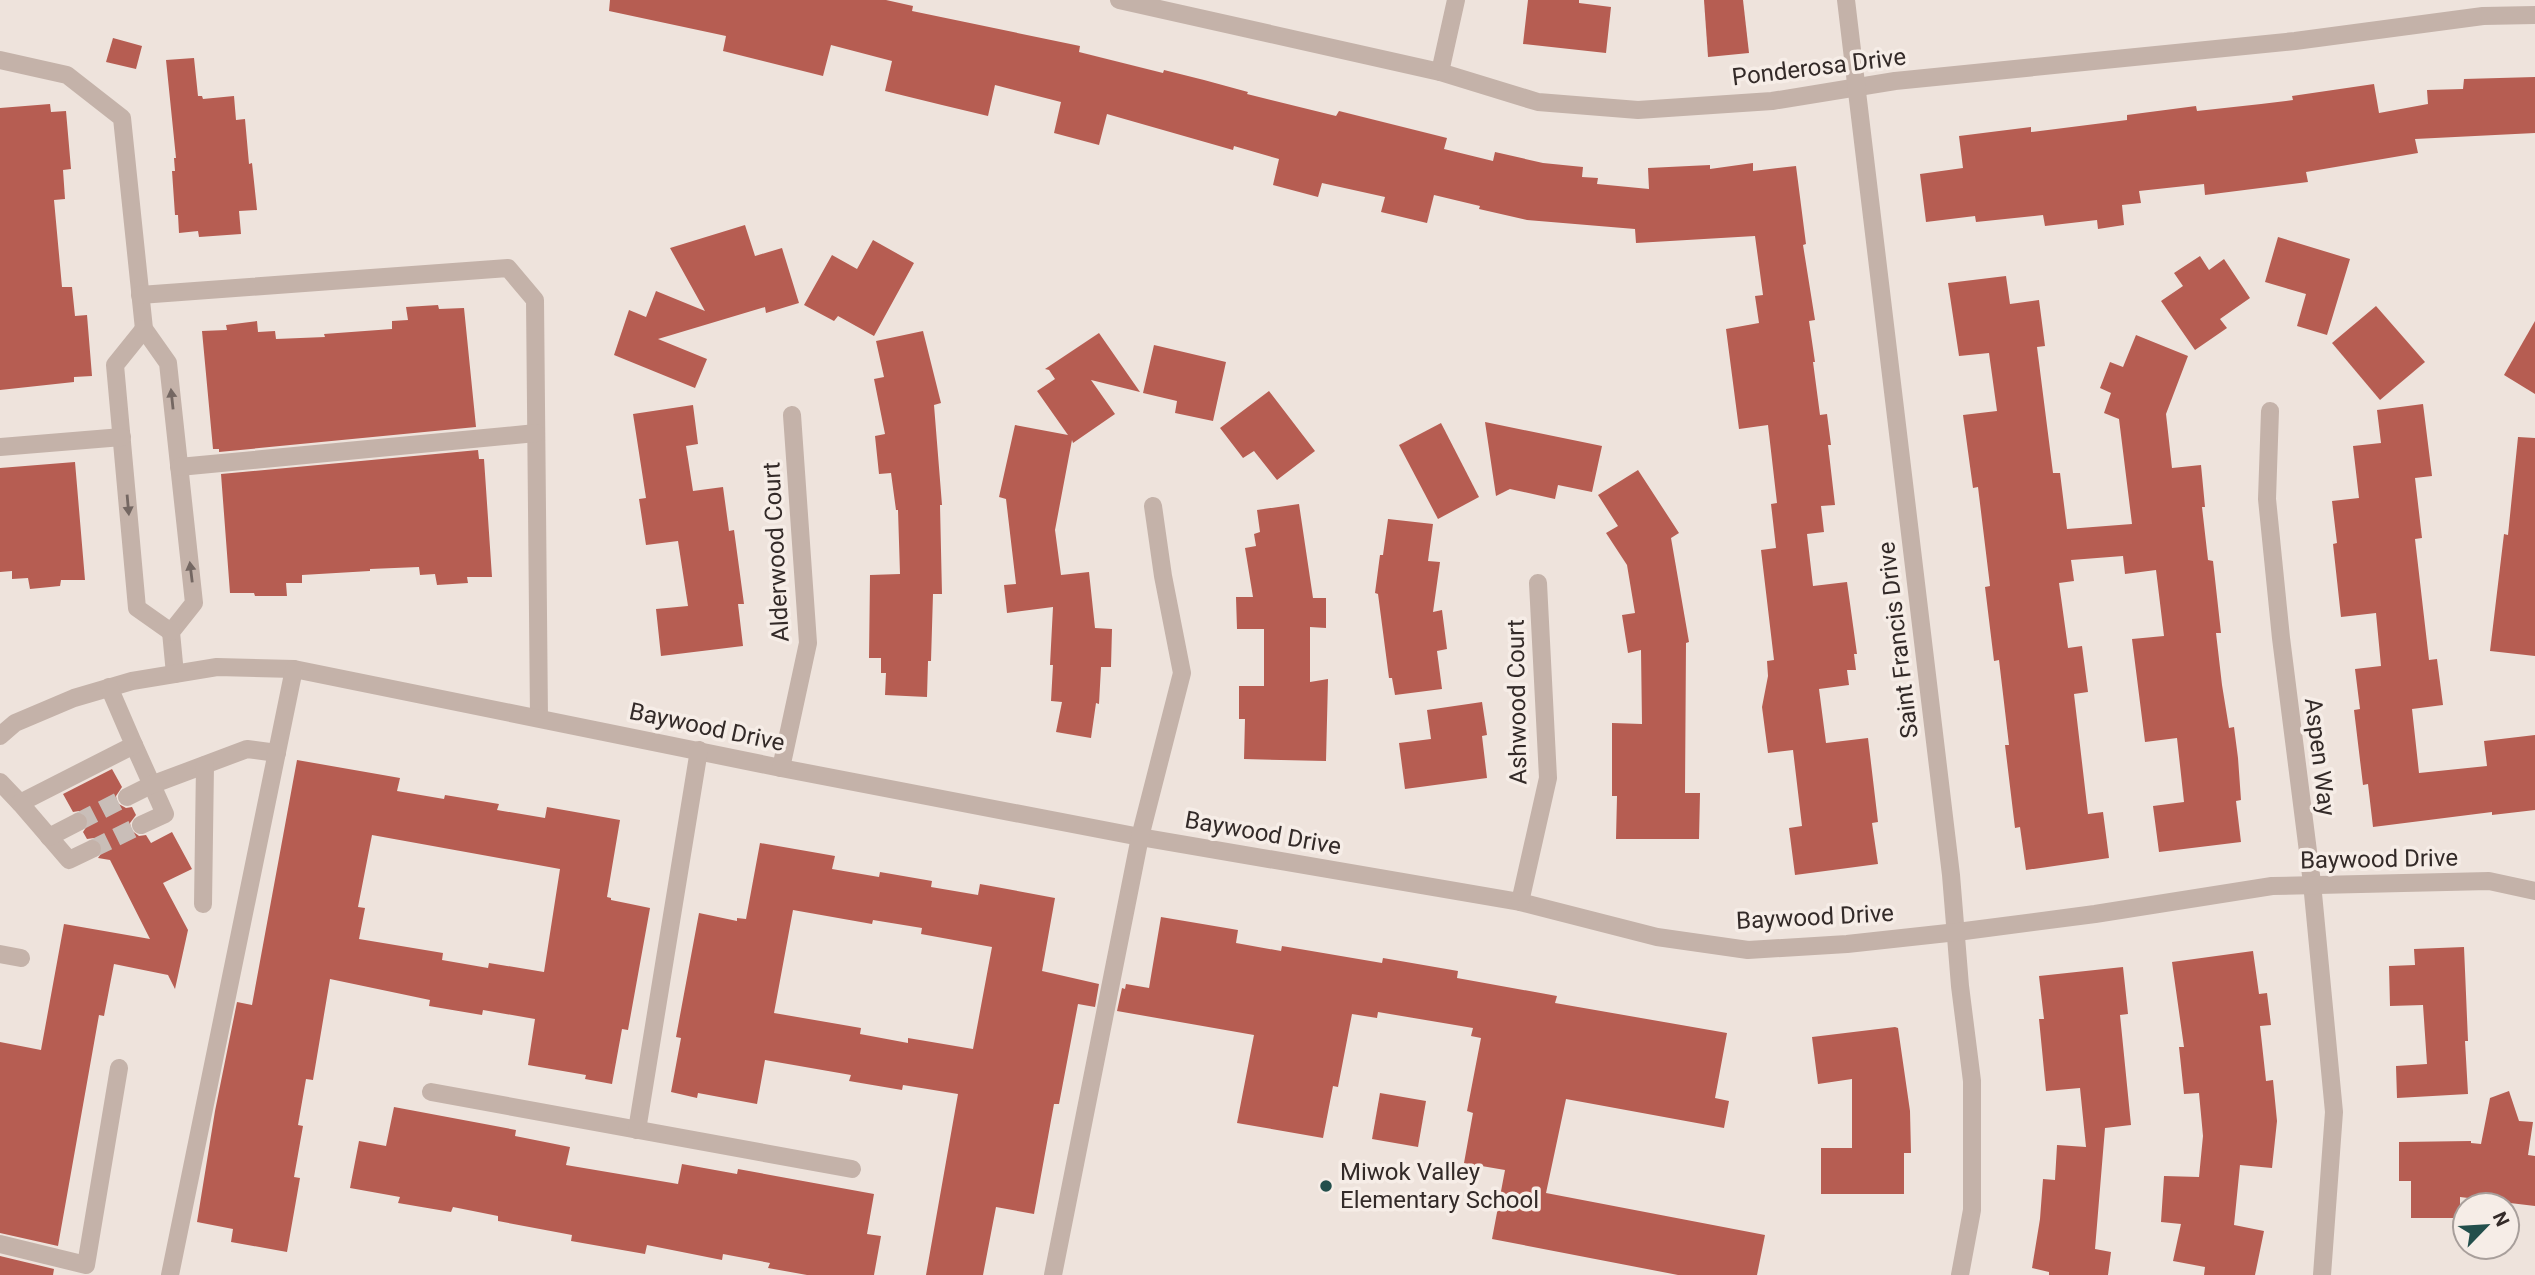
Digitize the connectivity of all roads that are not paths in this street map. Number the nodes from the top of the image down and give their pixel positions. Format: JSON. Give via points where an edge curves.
{"nodes":[{"id":1,"x":1119,"y":0,"type":"edge"},
{"id":2,"x":1456,"y":0,"type":"edge"},
{"id":3,"x":1846,"y":0,"type":"edge"},
{"id":4,"x":2535,"y":15,"type":"edge"},
{"id":5,"x":0,"y":60,"type":"edge"},
{"id":6,"x":1440,"y":72,"type":"junction"},
{"id":7,"x":1857,"y":88,"type":"junction"},
{"id":8,"x":140,"y":295,"type":"junction"},
{"id":9,"x":144,"y":329,"type":"junction"},
{"id":10,"x":2270,"y":411,"type":"dead end"},
{"id":11,"x":792,"y":415,"type":"dead end"},
{"id":12,"x":536,"y":433,"type":"junction"},
{"id":13,"x":122,"y":437,"type":"junction"},
{"id":14,"x":0,"y":447,"type":"edge"},
{"id":15,"x":178,"y":467,"type":"junction"},
{"id":16,"x":1153,"y":506,"type":"dead end"},
{"id":17,"x":1538,"y":583,"type":"dead end"},
{"id":18,"x":171,"y":632,"type":"junction"},
{"id":19,"x":294,"y":669,"type":"junction"},
{"id":20,"x":175,"y":674,"type":"junction"},
{"id":21,"x":109,"y":687,"type":"junction"},
{"id":22,"x":539,"y":718,"type":"junction"},
{"id":23,"x":0,"y":736,"type":"edge"},
{"id":24,"x":134,"y":745,"type":"junction"},
{"id":25,"x":699,"y":750,"type":"junction"},
{"id":26,"x":277,"y":753,"type":"junction"},
{"id":27,"x":205,"y":765,"type":"junction"},
{"id":28,"x":781,"y":768,"type":"junction"},
{"id":29,"x":0,"y":782,"type":"edge"},
{"id":30,"x":151,"y":785,"type":"junction"},
{"id":31,"x":127,"y":797,"type":"tunnel mouth"},
{"id":32,"x":20,"y":803,"type":"junction"},
{"id":33,"x":78,"y":822,"type":"tunnel mouth"},
{"id":34,"x":141,"y":825,"type":"tunnel mouth"},
{"id":35,"x":49,"y":836,"type":"junction"},
{"id":36,"x":1140,"y":837,"type":"junction"},
{"id":37,"x":92,"y":849,"type":"tunnel mouth"},
{"id":38,"x":2312,"y":883,"type":"junction"},
{"id":39,"x":2535,"y":891,"type":"edge"},
{"id":40,"x":1520,"y":902,"type":"junction"},
{"id":41,"x":203,"y":904,"type":"dead end"},
{"id":42,"x":1956,"y":932,"type":"junction"},
{"id":43,"x":0,"y":954,"type":"edge"},
{"id":44,"x":21,"y":958,"type":"dead end"},
{"id":45,"x":119,"y":1068,"type":"dead end"},
{"id":46,"x":431,"y":1093,"type":"dead end"},
{"id":47,"x":637,"y":1130,"type":"junction"},
{"id":48,"x":852,"y":1169,"type":"dead end"},
{"id":49,"x":0,"y":1244,"type":"edge"},
{"id":50,"x":170,"y":1275,"type":"edge"},
{"id":51,"x":1053,"y":1275,"type":"edge"},
{"id":52,"x":1960,"y":1275,"type":"edge"},
{"id":53,"x":2322,"y":1275,"type":"edge"}],
"edges":[{"from":1,"to":6,"type":"street","name":"Ponderosa Drive"},
{"from":2,"to":6,"type":"street"},
{"from":3,"to":7,"type":"street","name":"Saint Francis Drive"},
{"from":4,"to":7,"type":"street","name":"Ponderosa Drive","via":[[2483,16]]},
{"from":5,"to":8,"type":"street","via":[[67,75],[122,118]]},
{"from":6,"to":7,"type":"street","name":"Ponderosa Drive","via":[[1538,102],[1638,110],[1772,101]]},
{"from":7,"to":42,"type":"street","name":"Saint Francis Drive"},
{"from":8,"to":9,"type":"street"},
{"from":8,"to":12,"type":"street","via":[[508,268],[535,300]]},
{"from":9,"to":13,"type":"street","via":[[115,365]]},
{"from":15,"to":9,"type":"street","one_way":true,"via":[[168,363]]},
{"from":10,"to":38,"type":"street","name":"Aspen Way","via":[[2267,499]]},
{"from":11,"to":28,"type":"street","name":"Alderwood Court","via":[[808,643]]},
{"from":12,"to":15,"type":"street"},
{"from":12,"to":22,"type":"street"},
{"from":13,"to":14,"type":"street"},
{"from":13,"to":18,"type":"street","one_way":true,"via":[[137,608]]},
{"from":18,"to":15,"type":"street","one_way":true,"via":[[194,603]]},
{"from":16,"to":36,"type":"street","via":[[1182,673]]},
{"from":17,"to":40,"type":"street","name":"Ashwood Court","via":[[1548,778]]},
{"from":18,"to":20,"type":"street"},
{"from":19,"to":20,"type":"street","name":"Baywood Drive","via":[[217,667]]},
{"from":19,"to":22,"type":"street","name":"Baywood Drive"},
{"from":19,"to":26,"type":"street"},
{"from":20,"to":21,"type":"street","name":"Baywood Drive"},
{"from":21,"to":23,"type":"street","name":"Baywood Drive","via":[[15,723]]},
{"from":21,"to":24,"type":"street"},
{"from":22,"to":25,"type":"street","name":"Baywood Drive"},
{"from":24,"to":30,"type":"street"},
{"from":24,"to":32,"type":"street"},
{"from":25,"to":28,"type":"street","name":"Baywood Drive"},
{"from":25,"to":47,"type":"street"},
{"from":26,"to":27,"type":"street","via":[[247,749]]},
{"from":26,"to":50,"type":"street"},
{"from":27,"to":30,"type":"street"},
{"from":27,"to":41,"type":"street"},
{"from":28,"to":36,"type":"street","name":"Baywood Drive"},
{"from":29,"to":32,"type":"street"},
{"from":30,"to":31,"type":"street"},
{"from":30,"to":34,"type":"street","via":[[164,814]]},
{"from":32,"to":35,"type":"street"},
{"from":33,"to":35,"type":"street"},
{"from":35,"to":37,"type":"street","via":[[69,860]]},
{"from":36,"to":40,"type":"street","name":"Baywood Drive"},
{"from":36,"to":51,"type":"street"},
{"from":38,"to":39,"type":"street","name":"Baywood Drive","via":[[2489,881]]},
{"from":38,"to":42,"type":"street","name":"Baywood Drive"},
{"from":38,"to":53,"type":"street","name":"Aspen Way","via":[[2334,1112]]},
{"from":40,"to":42,"type":"street","name":"Baywood Drive","via":[[1657,937],[1748,950]]},
{"from":42,"to":52,"type":"street","name":"Saint Francis Drive","via":[[1972,1081],[1972,1210]]},
{"from":43,"to":44,"type":"street"},
{"from":45,"to":49,"type":"street","via":[[86,1265]]},
{"from":46,"to":47,"type":"street"},
{"from":47,"to":48,"type":"street"}]}
